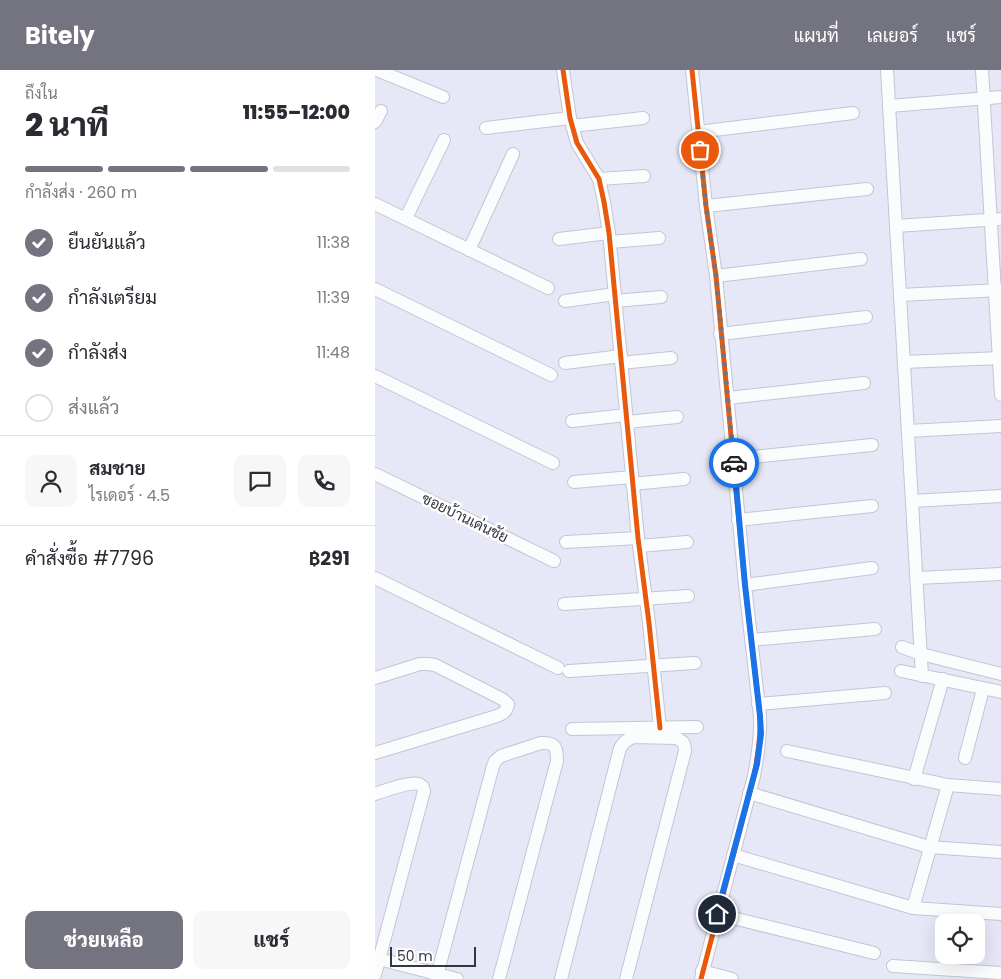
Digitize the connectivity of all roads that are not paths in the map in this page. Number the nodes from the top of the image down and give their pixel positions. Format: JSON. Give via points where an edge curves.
{"nodes":[{"id":1,"x":377,"y":70,"type":"edge"},
{"id":2,"x":563,"y":70,"type":"edge"},
{"id":3,"x":692,"y":70,"type":"edge"},
{"id":4,"x":887,"y":70,"type":"edge"},
{"id":5,"x":982,"y":70,"type":"edge"},
{"id":6,"x":443,"y":96,"type":"dead end"},
{"id":7,"x":984,"y":98,"type":"junction"},
{"id":8,"x":1001,"y":98,"type":"edge"},
{"id":9,"x":889,"y":106,"type":"junction"},
{"id":10,"x":853,"y":113,"type":"dead end"},
{"id":11,"x":643,"y":118,"type":"dead end"},
{"id":12,"x":571,"y":122,"type":"junction"},
{"id":13,"x":486,"y":128,"type":"dead end"},
{"id":14,"x":698,"y":132,"type":"junction"},
{"id":15,"x":444,"y":140,"type":"dead end"},
{"id":16,"x":513,"y":154,"type":"dead end"},
{"id":17,"x":644,"y":176,"type":"dead end"},
{"id":18,"x":599,"y":179,"type":"junction"},
{"id":19,"x":867,"y":189,"type":"dead end"},
{"id":20,"x":375,"y":204,"type":"edge"},
{"id":21,"x":706,"y":206,"type":"junction"},
{"id":22,"x":406,"y":218,"type":"junction"},
{"id":23,"x":996,"y":220,"type":"edge"},
{"id":24,"x":896,"y":226,"type":"junction"},
{"id":25,"x":610,"y":238,"type":"junction"},
{"id":26,"x":659,"y":238,"type":"dead end"},
{"id":27,"x":559,"y":239,"type":"dead end"},
{"id":28,"x":469,"y":250,"type":"junction"},
{"id":29,"x":861,"y":259,"type":"dead end"},
{"id":30,"x":716,"y":276,"type":"junction"},
{"id":31,"x":548,"y":288,"type":"dead end"},
{"id":32,"x":375,"y":290,"type":"edge"},
{"id":33,"x":998,"y":290,"type":"edge"},
{"id":34,"x":900,"y":295,"type":"junction"},
{"id":35,"x":615,"y":297,"type":"junction"},
{"id":36,"x":661,"y":297,"type":"dead end"},
{"id":37,"x":565,"y":301,"type":"dead end"},
{"id":38,"x":865,"y":317,"type":"dead end"},
{"id":39,"x":721,"y":334,"type":"junction"},
{"id":40,"x":671,"y":358,"type":"dead end"},
{"id":41,"x":1000,"y":358,"type":"edge"},
{"id":42,"x":621,"y":359,"type":"junction"},
{"id":43,"x":904,"y":362,"type":"junction"},
{"id":44,"x":565,"y":363,"type":"dead end"},
{"id":45,"x":551,"y":375,"type":"dead end"},
{"id":46,"x":375,"y":376,"type":"edge"},
{"id":47,"x":864,"y":383,"type":"dead end"},
{"id":48,"x":1001,"y":395,"type":"edge"},
{"id":49,"x":728,"y":398,"type":"junction"},
{"id":50,"x":677,"y":418,"type":"dead end"},
{"id":51,"x":627,"y":419,"type":"junction"},
{"id":52,"x":572,"y":421,"type":"dead end"},
{"id":53,"x":1001,"y":426,"type":"edge"},
{"id":54,"x":908,"y":431,"type":"junction"},
{"id":55,"x":871,"y":445,"type":"dead end"},
{"id":56,"x":733,"y":459,"type":"junction"},
{"id":57,"x":553,"y":463,"type":"dead end"},
{"id":58,"x":375,"y":474,"type":"edge"},
{"id":59,"x":632,"y":480,"type":"junction"},
{"id":60,"x":684,"y":480,"type":"dead end"},
{"id":61,"x":573,"y":482,"type":"dead end"},
{"id":62,"x":1001,"y":496,"type":"edge"},
{"id":63,"x":912,"y":501,"type":"junction"},
{"id":64,"x":873,"y":506,"type":"dead end"},
{"id":65,"x":738,"y":520,"type":"junction"},
{"id":66,"x":566,"y":542,"type":"dead end"},
{"id":67,"x":639,"y":542,"type":"junction"},
{"id":68,"x":687,"y":542,"type":"dead end"},
{"id":69,"x":554,"y":561,"type":"dead end"},
{"id":70,"x":872,"y":568,"type":"dead end"},
{"id":71,"x":1001,"y":574,"type":"edge"},
{"id":72,"x":375,"y":578,"type":"edge"},
{"id":73,"x":917,"y":578,"type":"junction"},
{"id":74,"x":745,"y":585,"type":"junction"},
{"id":75,"x":688,"y":596,"type":"dead end"},
{"id":76,"x":646,"y":599,"type":"junction"},
{"id":77,"x":564,"y":604,"type":"dead end"},
{"id":78,"x":875,"y":630,"type":"dead end"},
{"id":79,"x":751,"y":640,"type":"junction"},
{"id":80,"x":902,"y":647,"type":"dead end"},
{"id":81,"x":921,"y":654,"type":"junction"},
{"id":82,"x":695,"y":663,"type":"dead end"},
{"id":83,"x":653,"y":665,"type":"junction"},
{"id":84,"x":901,"y":671,"type":"dead end"},
{"id":85,"x":1001,"y":674,"type":"edge"},
{"id":86,"x":922,"y":676,"type":"junction"},
{"id":87,"x":375,"y":678,"type":"edge"},
{"id":88,"x":943,"y":679,"type":"junction"},
{"id":89,"x":983,"y":689,"type":"junction"},
{"id":90,"x":1001,"y":692,"type":"edge"},
{"id":91,"x":885,"y":693,"type":"dead end"},
{"id":92,"x":758,"y":704,"type":"junction"},
{"id":93,"x":697,"y":727,"type":"dead end"},
{"id":94,"x":660,"y":728,"type":"junction"},
{"id":95,"x":572,"y":729,"type":"dead end"},
{"id":96,"x":787,"y":751,"type":"dead end"},
{"id":97,"x":375,"y":752,"type":"edge"},
{"id":98,"x":965,"y":758,"type":"dead end"},
{"id":99,"x":914,"y":779,"type":"junction"},
{"id":100,"x":947,"y":785,"type":"junction"},
{"id":101,"x":1001,"y":789,"type":"edge"},
{"id":102,"x":749,"y":793,"type":"junction"},
{"id":103,"x":375,"y":794,"type":"edge"},
{"id":104,"x":929,"y":847,"type":"junction"},
{"id":105,"x":1001,"y":852,"type":"edge"},
{"id":106,"x":733,"y":855,"type":"junction"},
{"id":107,"x":913,"y":908,"type":"junction"},
{"id":108,"x":717,"y":914,"type":"junction"},
{"id":109,"x":1001,"y":914,"type":"edge"},
{"id":110,"x":874,"y":953,"type":"dead end"},
{"id":111,"x":377,"y":958,"type":"edge"},
{"id":112,"x":893,"y":966,"type":"dead end"},
{"id":113,"x":1001,"y":973,"type":"edge"},
{"id":114,"x":375,"y":975,"type":"edge"},
{"id":115,"x":701,"y":975,"type":"edge"},
{"id":116,"x":437,"y":976,"type":"edge"},
{"id":117,"x":986,"y":976,"type":"edge"},
{"id":118,"x":457,"y":979,"type":"edge"},
{"id":119,"x":499,"y":979,"type":"edge"},
{"id":120,"x":561,"y":979,"type":"edge"},
{"id":121,"x":626,"y":979,"type":"edge"},
{"id":122,"x":733,"y":979,"type":"edge"}],
"edges":[{"from":1,"to":6,"type":"street"},
{"from":2,"to":12,"type":"street"},
{"from":3,"to":14,"type":"street"},
{"from":4,"to":9,"type":"street"},
{"from":5,"to":7,"type":"street"},
{"from":7,"to":8,"type":"street"},
{"from":7,"to":9,"type":"street"},
{"from":7,"to":23,"type":"street"},
{"from":9,"to":24,"type":"street"},
{"from":10,"to":14,"type":"street"},
{"from":11,"to":12,"type":"street"},
{"from":12,"to":13,"type":"street"},
{"from":12,"to":18,"type":"street","via":[[577,143]]},
{"from":14,"to":21,"type":"street"},
{"from":15,"to":22,"type":"street"},
{"from":16,"to":28,"type":"street"},
{"from":17,"to":18,"type":"street"},
{"from":18,"to":25,"type":"street"},
{"from":19,"to":21,"type":"street"},
{"from":20,"to":22,"type":"street"},
{"from":21,"to":30,"type":"street"},
{"from":22,"to":28,"type":"street"},
{"from":23,"to":24,"type":"street"},
{"from":23,"to":33,"type":"street"},
{"from":24,"to":34,"type":"street"},
{"from":25,"to":26,"type":"street"},
{"from":25,"to":27,"type":"street"},
{"from":25,"to":35,"type":"street"},
{"from":28,"to":31,"type":"street"},
{"from":29,"to":30,"type":"street"},
{"from":30,"to":39,"type":"street"},
{"from":32,"to":45,"type":"street"},
{"from":33,"to":34,"type":"street"},
{"from":33,"to":41,"type":"street"},
{"from":34,"to":43,"type":"street"},
{"from":35,"to":36,"type":"street"},
{"from":35,"to":37,"type":"street"},
{"from":35,"to":42,"type":"street"},
{"from":38,"to":39,"type":"street"},
{"from":39,"to":49,"type":"street"},
{"from":40,"to":42,"type":"street"},
{"from":41,"to":43,"type":"street"},
{"from":41,"to":48,"type":"street"},
{"from":42,"to":44,"type":"street"},
{"from":42,"to":51,"type":"street"},
{"from":43,"to":54,"type":"street"},
{"from":46,"to":57,"type":"street"},
{"from":47,"to":49,"type":"street"},
{"from":49,"to":56,"type":"street"},
{"from":50,"to":51,"type":"street"},
{"from":51,"to":52,"type":"street"},
{"from":51,"to":59,"type":"street"},
{"from":53,"to":54,"type":"street"},
{"from":54,"to":63,"type":"street"},
{"from":55,"to":56,"type":"street"},
{"from":56,"to":65,"type":"street"},
{"from":58,"to":69,"type":"street","name":"ซอยบ้านเด่นชัย"},
{"from":59,"to":60,"type":"street"},
{"from":59,"to":61,"type":"street"},
{"from":59,"to":67,"type":"street"},
{"from":62,"to":63,"type":"street"},
{"from":63,"to":73,"type":"street"},
{"from":64,"to":65,"type":"street"},
{"from":65,"to":74,"type":"street"},
{"from":66,"to":67,"type":"street"},
{"from":67,"to":68,"type":"street"},
{"from":67,"to":76,"type":"street"},
{"from":70,"to":74,"type":"street"},
{"from":71,"to":73,"type":"street"},
{"from":72,"to":83,"type":"street","via":[[564,669]]},
{"from":73,"to":81,"type":"street"},
{"from":74,"to":79,"type":"street"},
{"from":75,"to":76,"type":"street"},
{"from":76,"to":77,"type":"street"},
{"from":76,"to":83,"type":"street"},
{"from":78,"to":79,"type":"street"},
{"from":79,"to":92,"type":"street"},
{"from":80,"to":81,"type":"street"},
{"from":81,"to":85,"type":"street"},
{"from":81,"to":86,"type":"street"},
{"from":82,"to":83,"type":"street"},
{"from":83,"to":94,"type":"street"},
{"from":84,"to":86,"type":"street"},
{"from":86,"to":88,"type":"street"},
{"from":87,"to":97,"type":"street","via":[[420,664],[435,665],[508,704],[504,713],[497,716]]},
{"from":88,"to":89,"type":"street"},
{"from":88,"to":99,"type":"street"},
{"from":89,"to":90,"type":"street"},
{"from":89,"to":98,"type":"street"},
{"from":91,"to":92,"type":"street"},
{"from":92,"to":102,"type":"street","via":[[761,734]]},
{"from":93,"to":94,"type":"street"},
{"from":94,"to":95,"type":"street"},
{"from":96,"to":99,"type":"street"},
{"from":99,"to":100,"type":"street"},
{"from":100,"to":101,"type":"street"},
{"from":100,"to":104,"type":"street"},
{"from":102,"to":104,"type":"street"},
{"from":102,"to":106,"type":"street"},
{"from":103,"to":111,"type":"street","via":[[413,784],[419,784],[424,791]]},
{"from":104,"to":105,"type":"street"},
{"from":104,"to":107,"type":"street"},
{"from":106,"to":107,"type":"street"},
{"from":106,"to":108,"type":"street"},
{"from":107,"to":109,"type":"street"},
{"from":108,"to":110,"type":"street"},
{"from":108,"to":115,"type":"street"},
{"from":111,"to":114,"type":"street"},
{"from":111,"to":116,"type":"street"},
{"from":112,"to":117,"type":"street"},
{"from":113,"to":117,"type":"street"},
{"from":115,"to":122,"type":"street"},
{"from":116,"to":118,"type":"street"},
{"from":116,"to":119,"type":"street","via":[[495,760],[541,743],[552,744],[556,748],[557,762]]},
{"from":120,"to":121,"type":"street","via":[[620,748],[628,738],[676,738],[685,744],[685,751]]}]}
